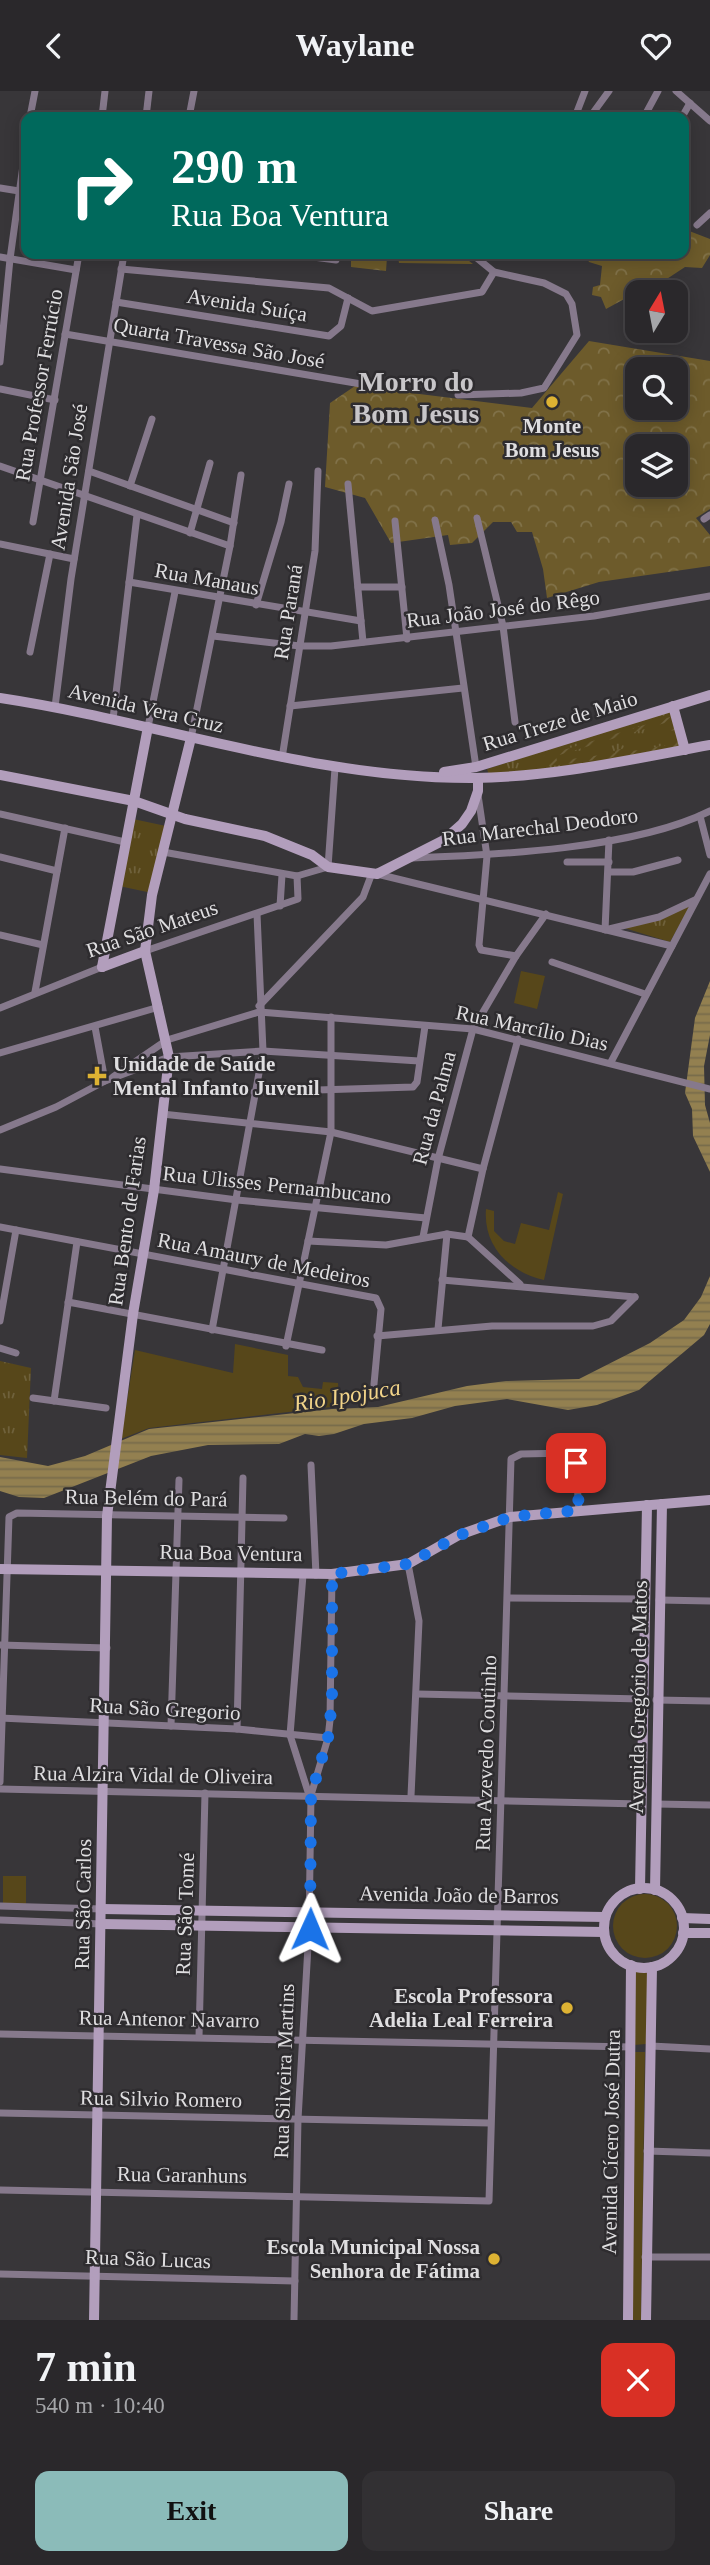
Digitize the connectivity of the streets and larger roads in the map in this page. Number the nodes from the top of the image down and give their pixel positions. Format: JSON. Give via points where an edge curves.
{"nodes":[{"id":1,"x":34,"y":91,"type":"edge"},
{"id":2,"x":105,"y":91,"type":"edge"},
{"id":3,"x":149,"y":91,"type":"edge"},
{"id":4,"x":194,"y":91,"type":"edge"},
{"id":5,"x":585,"y":91,"type":"edge"},
{"id":6,"x":609,"y":91,"type":"edge"},
{"id":7,"x":657,"y":91,"type":"edge"},
{"id":8,"x":676,"y":91,"type":"edge"},
{"id":9,"x":690,"y":103,"type":"junction"},
{"id":10,"x":31,"y":112,"type":"edge"},
{"id":11,"x":103,"y":112,"type":"edge"},
{"id":12,"x":147,"y":112,"type":"edge"},
{"id":13,"x":190,"y":112,"type":"edge"},
{"id":14,"x":577,"y":112,"type":"edge"},
{"id":15,"x":594,"y":112,"type":"edge"},
{"id":16,"x":646,"y":112,"type":"edge"},
{"id":17,"x":684,"y":112,"type":"edge"},
{"id":18,"x":710,"y":121,"type":"edge"},
{"id":19,"x":21,"y":178,"type":"edge"},
{"id":20,"x":0,"y":188,"type":"edge"},
{"id":21,"x":19,"y":191,"type":"junction"},
{"id":22,"x":710,"y":212,"type":"edge"},
{"id":23,"x":697,"y":225,"type":"dead end"},
{"id":24,"x":0,"y":257,"type":"edge"},
{"id":25,"x":10,"y":259,"type":"junction"},
{"id":26,"x":78,"y":259,"type":"edge"},
{"id":27,"x":123,"y":259,"type":"edge"},
{"id":28,"x":328,"y":259,"type":"edge"},
{"id":29,"x":478,"y":259,"type":"edge"},
{"id":30,"x":336,"y":260,"type":"dead end"},
{"id":31,"x":121,"y":269,"type":"junction"},
{"id":32,"x":76,"y":271,"type":"junction"},
{"id":33,"x":494,"y":272,"type":"junction"},
{"id":34,"x":348,"y":298,"type":"junction"},
{"id":35,"x":116,"y":302,"type":"junction"},
{"id":36,"x":65,"y":334,"type":"junction"},
{"id":37,"x":108,"y":341,"type":"junction"},
{"id":38,"x":0,"y":362,"type":"edge"},
{"id":39,"x":366,"y":385,"type":"dead end"},
{"id":40,"x":0,"y":389,"type":"edge"},
{"id":41,"x":458,"y":395,"type":"dead end"},
{"id":42,"x":55,"y":400,"type":"junction"},
{"id":43,"x":152,"y":419,"type":"dead end"},
{"id":44,"x":210,"y":463,"type":"dead end"},
{"id":45,"x":0,"y":466,"type":"edge"},
{"id":46,"x":89,"y":471,"type":"junction"},
{"id":47,"x":318,"y":471,"type":"dead end"},
{"id":48,"x":241,"y":475,"type":"dead end"},
{"id":49,"x":41,"y":480,"type":"junction"},
{"id":50,"x":289,"y":484,"type":"dead end"},
{"id":51,"x":348,"y":484,"type":"dead end"},
{"id":52,"x":130,"y":486,"type":"junction"},
{"id":53,"x":86,"y":496,"type":"junction"},
{"id":54,"x":198,"y":510,"type":"junction"},
{"id":55,"x":137,"y":515,"type":"junction"},
{"id":56,"x":477,"y":519,"type":"dead end"},
{"id":57,"x":435,"y":520,"type":"dead end"},
{"id":58,"x":396,"y":521,"type":"dead end"},
{"id":59,"x":33,"y":522,"type":"dead end"},
{"id":60,"x":234,"y":523,"type":"junction"},
{"id":61,"x":190,"y":533,"type":"junction"},
{"id":62,"x":0,"y":544,"type":"edge"},
{"id":63,"x":230,"y":546,"type":"junction"},
{"id":64,"x":50,"y":554,"type":"junction"},
{"id":65,"x":74,"y":559,"type":"junction"},
{"id":66,"x":129,"y":582,"type":"junction"},
{"id":67,"x":358,"y":587,"type":"junction"},
{"id":68,"x":402,"y":587,"type":"junction"},
{"id":69,"x":175,"y":592,"type":"junction"},
{"id":70,"x":710,"y":596,"type":"edge"},
{"id":71,"x":219,"y":599,"type":"junction"},
{"id":72,"x":256,"y":605,"type":"junction"},
{"id":73,"x":305,"y":613,"type":"junction"},
{"id":74,"x":362,"y":621,"type":"junction"},
{"id":75,"x":503,"y":627,"type":"junction"},
{"id":76,"x":455,"y":632,"type":"junction"},
{"id":77,"x":213,"y":636,"type":"junction"},
{"id":78,"x":407,"y":639,"type":"junction"},
{"id":79,"x":363,"y":642,"type":"junction"},
{"id":80,"x":300,"y":646,"type":"junction"},
{"id":81,"x":30,"y":652,"type":"dead end"},
{"id":82,"x":463,"y":688,"type":"junction"},
{"id":83,"x":710,"y":695,"type":"edge"},
{"id":84,"x":0,"y":698,"type":"edge"},
{"id":85,"x":55,"y":706,"type":"junction"},
{"id":86,"x":290,"y":706,"type":"junction"},
{"id":87,"x":673,"y":706,"type":"junction"},
{"id":88,"x":113,"y":719,"type":"junction"},
{"id":89,"x":515,"y":722,"type":"dead end"},
{"id":90,"x":148,"y":727,"type":"junction"},
{"id":91,"x":191,"y":738,"type":"junction"},
{"id":92,"x":710,"y":745,"type":"edge"},
{"id":93,"x":685,"y":750,"type":"junction"},
{"id":94,"x":524,"y":752,"type":"junction"},
{"id":95,"x":282,"y":758,"type":"junction"},
{"id":96,"x":335,"y":768,"type":"junction"},
{"id":97,"x":477,"y":773,"type":"junction"},
{"id":98,"x":530,"y":773,"type":"junction"},
{"id":99,"x":0,"y":775,"type":"edge"},
{"id":100,"x":478,"y":791,"type":"junction"},
{"id":101,"x":134,"y":801,"type":"junction"},
{"id":102,"x":710,"y":811,"type":"edge"},
{"id":103,"x":0,"y":814,"type":"edge"},
{"id":104,"x":172,"y":815,"type":"junction"},
{"id":105,"x":700,"y":816,"type":"junction"},
{"id":106,"x":65,"y":828,"type":"junction"},
{"id":107,"x":609,"y":840,"type":"junction"},
{"id":108,"x":125,"y":842,"type":"junction"},
{"id":109,"x":163,"y":852,"type":"junction"},
{"id":110,"x":710,"y":855,"type":"edge"},
{"id":111,"x":487,"y":856,"type":"junction"},
{"id":112,"x":0,"y":857,"type":"edge"},
{"id":113,"x":412,"y":858,"type":"junction"},
{"id":114,"x":678,"y":860,"type":"dead end"},
{"id":115,"x":567,"y":862,"type":"dead end"},
{"id":116,"x":610,"y":862,"type":"junction"},
{"id":117,"x":328,"y":867,"type":"junction"},
{"id":118,"x":57,"y":871,"type":"junction"},
{"id":119,"x":610,"y":872,"type":"junction"},
{"id":120,"x":374,"y":873,"type":"junction"},
{"id":121,"x":710,"y":874,"type":"edge"},
{"id":122,"x":282,"y":875,"type":"junction"},
{"id":123,"x":297,"y":876,"type":"junction"},
{"id":124,"x":484,"y":899,"type":"junction"},
{"id":125,"x":697,"y":899,"type":"junction"},
{"id":126,"x":280,"y":907,"type":"junction"},
{"id":127,"x":257,"y":914,"type":"junction"},
{"id":128,"x":546,"y":915,"type":"junction"},
{"id":129,"x":606,"y":930,"type":"junction"},
{"id":130,"x":0,"y":935,"type":"edge"},
{"id":131,"x":43,"y":945,"type":"junction"},
{"id":132,"x":672,"y":946,"type":"junction"},
{"id":133,"x":145,"y":951,"type":"junction"},
{"id":134,"x":516,"y":956,"type":"junction"},
{"id":135,"x":552,"y":962,"type":"dead end"},
{"id":136,"x":102,"y":967,"type":"junction"},
{"id":137,"x":35,"y":992,"type":"junction"},
{"id":138,"x":645,"y":994,"type":"junction"},
{"id":139,"x":159,"y":1007,"type":"junction"},
{"id":140,"x":0,"y":1008,"type":"edge"},
{"id":141,"x":259,"y":1009,"type":"junction"},
{"id":142,"x":331,"y":1017,"type":"junction"},
{"id":143,"x":425,"y":1026,"type":"junction"},
{"id":144,"x":95,"y":1027,"type":"junction"},
{"id":145,"x":473,"y":1029,"type":"junction"},
{"id":146,"x":518,"y":1039,"type":"junction"},
{"id":147,"x":167,"y":1040,"type":"junction"},
{"id":148,"x":263,"y":1051,"type":"junction"},
{"id":149,"x":0,"y":1053,"type":"edge"},
{"id":150,"x":332,"y":1056,"type":"junction"},
{"id":151,"x":169,"y":1057,"type":"junction"},
{"id":152,"x":419,"y":1061,"type":"junction"},
{"id":153,"x":611,"y":1062,"type":"junction"},
{"id":154,"x":109,"y":1079,"type":"junction"},
{"id":155,"x":710,"y":1089,"type":"edge"},
{"id":156,"x":254,"y":1091,"type":"junction"},
{"id":157,"x":332,"y":1091,"type":"junction"},
{"id":158,"x":162,"y":1114,"type":"junction"},
{"id":159,"x":248,"y":1125,"type":"junction"},
{"id":160,"x":0,"y":1130,"type":"edge"},
{"id":161,"x":331,"y":1132,"type":"junction"},
{"id":162,"x":438,"y":1159,"type":"junction"},
{"id":163,"x":0,"y":1169,"type":"edge"},
{"id":164,"x":483,"y":1169,"type":"junction"},
{"id":165,"x":154,"y":1190,"type":"junction"},
{"id":166,"x":237,"y":1200,"type":"junction"},
{"id":167,"x":315,"y":1208,"type":"junction"},
{"id":168,"x":426,"y":1218,"type":"junction"},
{"id":169,"x":0,"y":1227,"type":"edge"},
{"id":170,"x":16,"y":1230,"type":"junction"},
{"id":171,"x":447,"y":1234,"type":"junction"},
{"id":172,"x":423,"y":1237,"type":"junction"},
{"id":173,"x":468,"y":1237,"type":"junction"},
{"id":174,"x":308,"y":1241,"type":"junction"},
{"id":175,"x":78,"y":1242,"type":"junction"},
{"id":176,"x":142,"y":1255,"type":"junction"},
{"id":177,"x":222,"y":1269,"type":"junction"},
{"id":178,"x":442,"y":1280,"type":"junction"},
{"id":179,"x":298,"y":1283,"type":"junction"},
{"id":180,"x":521,"y":1284,"type":"junction"},
{"id":181,"x":68,"y":1302,"type":"junction"},
{"id":182,"x":133,"y":1314,"type":"junction"},
{"id":183,"x":0,"y":1321,"type":"edge"},
{"id":184,"x":438,"y":1329,"type":"junction"},
{"id":185,"x":212,"y":1330,"type":"junction"},
{"id":186,"x":377,"y":1336,"type":"junction"},
{"id":187,"x":286,"y":1346,"type":"junction"},
{"id":188,"x":0,"y":1348,"type":"edge"},
{"id":189,"x":322,"y":1350,"type":"dead end"},
{"id":190,"x":16,"y":1353,"type":"dead end"},
{"id":191,"x":374,"y":1384,"type":"dead end"},
{"id":192,"x":33,"y":1398,"type":"dead end"},
{"id":193,"x":54,"y":1401,"type":"junction"},
{"id":194,"x":106,"y":1408,"type":"dead end"},
{"id":195,"x":311,"y":1465,"type":"dead end"},
{"id":196,"x":243,"y":1478,"type":"dead end"},
{"id":197,"x":178,"y":1480,"type":"dead end"},
{"id":198,"x":110,"y":1490,"type":"joint"},
{"id":199,"x":710,"y":1500,"type":"edge"},
{"id":200,"x":662,"y":1504,"type":"junction"},
{"id":201,"x":647,"y":1505,"type":"junction"},
{"id":202,"x":579,"y":1510,"type":"junction"},
{"id":203,"x":178,"y":1515,"type":"junction"},
{"id":204,"x":107,"y":1516,"type":"junction"},
{"id":205,"x":242,"y":1517,"type":"junction"},
{"id":206,"x":510,"y":1517,"type":"junction"},
{"id":207,"x":284,"y":1518,"type":"dead end"},
{"id":208,"x":408,"y":1564,"type":"junction"},
{"id":209,"x":2,"y":1570,"type":"edge"},
{"id":210,"x":109,"y":1570,"type":"junction"},
{"id":211,"x":176,"y":1571,"type":"junction"},
{"id":212,"x":240,"y":1572,"type":"junction"},
{"id":213,"x":332,"y":1574,"type":"junction"},
{"id":214,"x":303,"y":1575,"type":"junction"},
{"id":215,"x":316,"y":1575,"type":"junction"},
{"id":216,"x":508,"y":1598,"type":"junction"},
{"id":217,"x":644,"y":1599,"type":"junction"},
{"id":218,"x":658,"y":1600,"type":"junction"},
{"id":219,"x":710,"y":1601,"type":"edge"},
{"id":220,"x":2,"y":1645,"type":"edge"},
{"id":221,"x":107,"y":1648,"type":"junction"},
{"id":222,"x":417,"y":1694,"type":"junction"},
{"id":223,"x":505,"y":1697,"type":"junction"},
{"id":224,"x":642,"y":1699,"type":"junction"},
{"id":225,"x":656,"y":1700,"type":"junction"},
{"id":226,"x":710,"y":1701,"type":"edge"},
{"id":227,"x":1,"y":1718,"type":"edge"},
{"id":228,"x":106,"y":1724,"type":"junction"},
{"id":229,"x":171,"y":1726,"type":"junction"},
{"id":230,"x":237,"y":1729,"type":"junction"},
{"id":231,"x":290,"y":1735,"type":"junction"},
{"id":232,"x":328,"y":1738,"type":"junction"},
{"id":233,"x":0,"y":1781,"type":"edge"},
{"id":234,"x":0,"y":1790,"type":"edge"},
{"id":235,"x":104,"y":1792,"type":"junction"},
{"id":236,"x":205,"y":1793,"type":"junction"},
{"id":237,"x":310,"y":1795,"type":"junction"},
{"id":238,"x":411,"y":1796,"type":"junction"},
{"id":239,"x":501,"y":1798,"type":"junction"},
{"id":240,"x":640,"y":1804,"type":"junction"},
{"id":241,"x":656,"y":1804,"type":"junction"},
{"id":242,"x":710,"y":1805,"type":"edge"},
{"id":243,"x":640,"y":1889,"type":"junction"},
{"id":244,"x":654,"y":1890,"type":"junction"},
{"id":245,"x":0,"y":1906,"type":"edge"},
{"id":246,"x":102,"y":1909,"type":"junction"},
{"id":247,"x":203,"y":1911,"type":"junction"},
{"id":248,"x":310,"y":1913,"type":"junction"},
{"id":249,"x":499,"y":1915,"type":"junction"},
{"id":250,"x":605,"y":1917,"type":"junction"},
{"id":251,"x":682,"y":1918,"type":"junction"},
{"id":252,"x":710,"y":1919,"type":"edge"},
{"id":253,"x":0,"y":1920,"type":"edge"},
{"id":254,"x":102,"y":1924,"type":"junction"},
{"id":255,"x":202,"y":1928,"type":"junction"},
{"id":256,"x":310,"y":1929,"type":"junction"},
{"id":257,"x":499,"y":1929,"type":"junction"},
{"id":258,"x":604,"y":1932,"type":"junction"},
{"id":259,"x":683,"y":1933,"type":"junction"},
{"id":260,"x":710,"y":1933,"type":"edge"},
{"id":261,"x":631,"y":1965,"type":"junction"},
{"id":262,"x":652,"y":1967,"type":"junction"},
{"id":263,"x":0,"y":2034,"type":"edge"},
{"id":264,"x":99,"y":2035,"type":"junction"},
{"id":265,"x":199,"y":2037,"type":"junction"},
{"id":266,"x":301,"y":2041,"type":"junction"},
{"id":267,"x":493,"y":2044,"type":"junction"},
{"id":268,"x":651,"y":2046,"type":"junction"},
{"id":269,"x":631,"y":2047,"type":"junction"},
{"id":270,"x":710,"y":2049,"type":"edge"},
{"id":271,"x":0,"y":2113,"type":"edge"},
{"id":272,"x":631,"y":2113,"type":"junction"},
{"id":273,"x":649,"y":2113,"type":"junction"},
{"id":274,"x":98,"y":2115,"type":"junction"},
{"id":275,"x":298,"y":2119,"type":"junction"},
{"id":276,"x":490,"y":2123,"type":"junction"},
{"id":277,"x":647,"y":2151,"type":"junction"},
{"id":278,"x":710,"y":2153,"type":"edge"},
{"id":279,"x":0,"y":2190,"type":"edge"},
{"id":280,"x":96,"y":2191,"type":"junction"},
{"id":281,"x":298,"y":2196,"type":"junction"},
{"id":282,"x":489,"y":2201,"type":"joint"},
{"id":283,"x":710,"y":2256,"type":"edge"},
{"id":284,"x":646,"y":2257,"type":"junction"},
{"id":285,"x":0,"y":2274,"type":"edge"},
{"id":286,"x":95,"y":2275,"type":"junction"},
{"id":287,"x":295,"y":2281,"type":"junction"},
{"id":288,"x":94,"y":2320,"type":"edge"},
{"id":289,"x":294,"y":2320,"type":"edge"},
{"id":290,"x":628,"y":2320,"type":"edge"},
{"id":291,"x":646,"y":2320,"type":"edge"}],
"edges":[{"from":1,"to":10,"type":"street"},
{"from":2,"to":11,"type":"street"},
{"from":3,"to":12,"type":"street"},
{"from":4,"to":13,"type":"street"},
{"from":5,"to":14,"type":"street"},
{"from":6,"to":15,"type":"street"},
{"from":7,"to":16,"type":"street"},
{"from":8,"to":9,"type":"street"},
{"from":9,"to":17,"type":"street"},
{"from":9,"to":18,"type":"street"},
{"from":19,"to":21,"type":"street"},
{"from":20,"to":21,"type":"street"},
{"from":21,"to":25,"type":"street"},
{"from":22,"to":23,"type":"street"},
{"from":24,"to":25,"type":"street"},
{"from":25,"to":32,"type":"street"},
{"from":25,"to":38,"type":"street"},
{"from":26,"to":32,"type":"street","name":"Rua Professor Ferrúcio"},
{"from":27,"to":31,"type":"street","name":"Avenida São José"},
{"from":28,"to":30,"type":"street"},
{"from":29,"to":33,"type":"street"},
{"from":31,"to":34,"type":"street","via":[[329,288]]},
{"from":31,"to":35,"type":"street","name":"Avenida São José"},
{"from":32,"to":36,"type":"street","name":"Rua Professor Ferrúcio"},
{"from":33,"to":34,"type":"street","via":[[482,292],[383,311],[361,307]]},
{"from":33,"to":41,"type":"street","via":[[544,283],[566,294],[577,335],[544,388]]},
{"from":34,"to":35,"type":"street","name":"Avenida Suíça","via":[[341,326],[329,336]]},
{"from":35,"to":37,"type":"street","name":"Avenida São José"},
{"from":36,"to":37,"type":"street","name":"Quarta Travessa São José"},
{"from":36,"to":42,"type":"street","name":"Rua Professor Ferrúcio"},
{"from":37,"to":39,"type":"street","name":"Quarta Travessa São José"},
{"from":37,"to":46,"type":"street","name":"Avenida São José"},
{"from":40,"to":42,"type":"street"},
{"from":42,"to":49,"type":"street","name":"Rua Professor Ferrúcio"},
{"from":43,"to":52,"type":"street"},
{"from":44,"to":54,"type":"street"},
{"from":45,"to":49,"type":"street"},
{"from":46,"to":52,"type":"street"},
{"from":46,"to":53,"type":"street","name":"Avenida São José"},
{"from":47,"to":73,"type":"street","name":"Rua Paraná","via":[[315,551]]},
{"from":48,"to":60,"type":"street"},
{"from":49,"to":53,"type":"street"},
{"from":49,"to":59,"type":"street","name":"Rua Professor Ferrúcio"},
{"from":50,"to":72,"type":"street"},
{"from":51,"to":67,"type":"street"},
{"from":52,"to":54,"type":"street"},
{"from":53,"to":55,"type":"street"},
{"from":53,"to":65,"type":"street","name":"Avenida São José"},
{"from":54,"to":60,"type":"street"},
{"from":54,"to":61,"type":"street"},
{"from":55,"to":61,"type":"street"},
{"from":55,"to":66,"type":"street"},
{"from":56,"to":75,"type":"street"},
{"from":57,"to":76,"type":"street"},
{"from":58,"to":68,"type":"street"},
{"from":60,"to":63,"type":"street"},
{"from":61,"to":63,"type":"street"},
{"from":62,"to":64,"type":"street"},
{"from":63,"to":71,"type":"street"},
{"from":64,"to":65,"type":"street"},
{"from":64,"to":81,"type":"street"},
{"from":65,"to":85,"type":"street","name":"Avenida São José"},
{"from":66,"to":69,"type":"street","name":"Rua Manaus"},
{"from":66,"to":88,"type":"street"},
{"from":67,"to":68,"type":"street"},
{"from":67,"to":74,"type":"street"},
{"from":68,"to":78,"type":"street"},
{"from":69,"to":71,"type":"street","name":"Rua Manaus"},
{"from":69,"to":90,"type":"street"},
{"from":70,"to":75,"type":"street","name":"Rua João José do Rêgo"},
{"from":71,"to":72,"type":"street","name":"Rua Manaus"},
{"from":71,"to":77,"type":"street"},
{"from":72,"to":73,"type":"street","name":"Rua Manaus"},
{"from":73,"to":74,"type":"street","name":"Rua Manaus"},
{"from":73,"to":80,"type":"street","name":"Rua Paraná"},
{"from":74,"to":79,"type":"street"},
{"from":75,"to":76,"type":"street","name":"Rua João José do Rêgo"},
{"from":75,"to":89,"type":"street"},
{"from":76,"to":78,"type":"street","name":"Rua João José do Rêgo"},
{"from":76,"to":82,"type":"street"},
{"from":77,"to":80,"type":"street","name":"Rua João José do Rêgo"},
{"from":77,"to":91,"type":"street"},
{"from":78,"to":79,"type":"street","name":"Rua João José do Rêgo"},
{"from":79,"to":80,"type":"street","name":"Rua João José do Rêgo"},
{"from":80,"to":86,"type":"street","name":"Rua Paraná"},
{"from":82,"to":86,"type":"street"},
{"from":82,"to":97,"type":"street"},
{"from":83,"to":87,"type":"street","name":"Rua Treze de Maio"},
{"from":84,"to":85,"type":"street","name":"Avenida Vera Cruz"},
{"from":85,"to":88,"type":"street","name":"Avenida Vera Cruz"},
{"from":86,"to":95,"type":"street","name":"Rua Paraná"},
{"from":87,"to":93,"type":"street"},
{"from":87,"to":94,"type":"street","name":"Rua Treze de Maio"},
{"from":88,"to":90,"type":"street","name":"Avenida Vera Cruz"},
{"from":90,"to":91,"type":"street","name":"Avenida Vera Cruz"},
{"from":90,"to":101,"type":"street"},
{"from":91,"to":95,"type":"street","name":"Avenida Vera Cruz"},
{"from":91,"to":104,"type":"street"},
{"from":92,"to":93,"type":"street"},
{"from":93,"to":98,"type":"street"},
{"from":94,"to":97,"type":"street","name":"Rua Treze de Maio"},
{"from":94,"to":98,"type":"street","via":[[522,766]]},
{"from":95,"to":96,"type":"street","name":"Avenida Vera Cruz"},
{"from":96,"to":97,"type":"street","name":"Rua Treze de Maio"},
{"from":96,"to":117,"type":"street"},
{"from":97,"to":98,"type":"street"},
{"from":97,"to":100,"type":"street"},
{"from":99,"to":101,"type":"street"},
{"from":100,"to":111,"type":"street"},
{"from":100,"to":113,"type":"street","via":[[462,824]]},
{"from":101,"to":104,"type":"street"},
{"from":101,"to":108,"type":"street"},
{"from":102,"to":105,"type":"street","name":"Rua Marechal Deodoro"},
{"from":103,"to":106,"type":"street"},
{"from":104,"to":109,"type":"street"},
{"from":104,"to":117,"type":"street","via":[[265,836],[312,855]]},
{"from":105,"to":107,"type":"street","name":"Rua Marechal Deodoro"},
{"from":105,"to":110,"type":"street"},
{"from":106,"to":108,"type":"street"},
{"from":106,"to":118,"type":"street"},
{"from":107,"to":111,"type":"street","name":"Rua Marechal Deodoro"},
{"from":107,"to":116,"type":"street"},
{"from":108,"to":136,"type":"street"},
{"from":109,"to":122,"type":"street"},
{"from":109,"to":133,"type":"street"},
{"from":111,"to":113,"type":"street","name":"Rua Marechal Deodoro"},
{"from":111,"to":124,"type":"street"},
{"from":112,"to":118,"type":"street"},
{"from":113,"to":120,"type":"street"},
{"from":114,"to":119,"type":"street"},
{"from":115,"to":116,"type":"street"},
{"from":116,"to":119,"type":"street"},
{"from":117,"to":120,"type":"street"},
{"from":117,"to":123,"type":"street"},
{"from":118,"to":131,"type":"street"},
{"from":119,"to":129,"type":"street"},
{"from":120,"to":124,"type":"street"},
{"from":120,"to":141,"type":"street","via":[[363,897]]},
{"from":121,"to":125,"type":"street"},
{"from":122,"to":123,"type":"street"},
{"from":122,"to":126,"type":"street"},
{"from":123,"to":126,"type":"street","via":[[298,899]]},
{"from":124,"to":128,"type":"street"},
{"from":124,"to":134,"type":"street","via":[[481,950]]},
{"from":125,"to":129,"type":"street","via":[[659,918]]},
{"from":125,"to":132,"type":"street"},
{"from":126,"to":127,"type":"street","name":"Rua São Mateus"},
{"from":127,"to":133,"type":"street","name":"Rua São Mateus"},
{"from":127,"to":141,"type":"street"},
{"from":128,"to":129,"type":"street"},
{"from":128,"to":134,"type":"street","name":"Rua da Palma"},
{"from":129,"to":132,"type":"street"},
{"from":130,"to":131,"type":"street"},
{"from":131,"to":137,"type":"street"},
{"from":132,"to":138,"type":"street"},
{"from":133,"to":136,"type":"street","name":"Rua São Mateus"},
{"from":133,"to":139,"type":"street","name":"Rua Bento de Farias"},
{"from":134,"to":145,"type":"street","name":"Rua da Palma"},
{"from":135,"to":138,"type":"street"},
{"from":136,"to":137,"type":"street","name":"Rua São Mateus"},
{"from":137,"to":140,"type":"street","name":"Rua São Mateus"},
{"from":138,"to":153,"type":"street"},
{"from":139,"to":144,"type":"street"},
{"from":139,"to":147,"type":"street","name":"Rua Bento de Farias"},
{"from":141,"to":142,"type":"street","name":"Rua Marcílio Dias"},
{"from":141,"to":147,"type":"street"},
{"from":141,"to":148,"type":"street"},
{"from":142,"to":143,"type":"street","name":"Rua Marcílio Dias"},
{"from":142,"to":150,"type":"street"},
{"from":143,"to":145,"type":"street","name":"Rua Marcílio Dias"},
{"from":143,"to":152,"type":"street"},
{"from":144,"to":149,"type":"street"},
{"from":144,"to":154,"type":"street"},
{"from":145,"to":146,"type":"street","name":"Rua Marcílio Dias"},
{"from":145,"to":162,"type":"street","name":"Rua da Palma"},
{"from":146,"to":153,"type":"street","name":"Rua Marcílio Dias"},
{"from":146,"to":164,"type":"street"},
{"from":147,"to":151,"type":"street","name":"Rua Bento de Farias"},
{"from":147,"to":154,"type":"street"},
{"from":148,"to":150,"type":"street"},
{"from":148,"to":151,"type":"street"},
{"from":148,"to":156,"type":"street"},
{"from":150,"to":152,"type":"street"},
{"from":150,"to":157,"type":"street"},
{"from":151,"to":154,"type":"street"},
{"from":151,"to":158,"type":"street","name":"Rua Bento de Farias"},
{"from":152,"to":157,"type":"street","via":[[415,1085]]},
{"from":153,"to":155,"type":"street","name":"Rua Marcílio Dias"},
{"from":154,"to":160,"type":"street"},
{"from":156,"to":157,"type":"street"},
{"from":156,"to":159,"type":"street"},
{"from":157,"to":161,"type":"street"},
{"from":158,"to":159,"type":"street"},
{"from":158,"to":165,"type":"street","name":"Rua Bento de Farias"},
{"from":159,"to":161,"type":"street"},
{"from":159,"to":166,"type":"street"},
{"from":161,"to":162,"type":"street"},
{"from":161,"to":167,"type":"street"},
{"from":162,"to":164,"type":"street"},
{"from":162,"to":168,"type":"street","name":"Rua da Palma"},
{"from":163,"to":165,"type":"street","name":"Rua Ulisses Pernambucano"},
{"from":164,"to":173,"type":"street"},
{"from":165,"to":166,"type":"street","name":"Rua Ulisses Pernambucano"},
{"from":165,"to":176,"type":"street","name":"Rua Bento de Farias"},
{"from":166,"to":167,"type":"street","name":"Rua Ulisses Pernambucano"},
{"from":166,"to":177,"type":"street"},
{"from":167,"to":168,"type":"street","name":"Rua Ulisses Pernambucano"},
{"from":167,"to":174,"type":"street"},
{"from":168,"to":172,"type":"street","name":"Rua da Palma"},
{"from":169,"to":170,"type":"street","name":"Rua Amaury de Medeiros"},
{"from":170,"to":175,"type":"street","name":"Rua Amaury de Medeiros"},
{"from":170,"to":183,"type":"street"},
{"from":171,"to":172,"type":"street"},
{"from":171,"to":173,"type":"street"},
{"from":171,"to":178,"type":"street"},
{"from":172,"to":174,"type":"street","via":[[386,1245]]},
{"from":173,"to":180,"type":"street"},
{"from":174,"to":179,"type":"street"},
{"from":175,"to":176,"type":"street","name":"Rua Amaury de Medeiros"},
{"from":175,"to":181,"type":"street"},
{"from":176,"to":177,"type":"street","name":"Rua Amaury de Medeiros"},
{"from":176,"to":182,"type":"street","name":"Rua Bento de Farias"},
{"from":177,"to":179,"type":"street","name":"Rua Amaury de Medeiros"},
{"from":177,"to":185,"type":"street"},
{"from":178,"to":180,"type":"street"},
{"from":178,"to":184,"type":"street"},
{"from":179,"to":186,"type":"street","name":"Rua Amaury de Medeiros","via":[[380,1301]]},
{"from":179,"to":187,"type":"street"},
{"from":180,"to":184,"type":"street","via":[[635,1297],[611,1321],[593,1327]]},
{"from":181,"to":182,"type":"street"},
{"from":181,"to":193,"type":"street"},
{"from":182,"to":185,"type":"street"},
{"from":182,"to":198,"type":"street","name":"Rua Bento de Farias"},
{"from":184,"to":186,"type":"street"},
{"from":185,"to":187,"type":"street"},
{"from":186,"to":191,"type":"street"},
{"from":187,"to":189,"type":"street"},
{"from":188,"to":190,"type":"street"},
{"from":192,"to":193,"type":"street"},
{"from":193,"to":194,"type":"street"},
{"from":195,"to":215,"type":"street"},
{"from":196,"to":205,"type":"street"},
{"from":197,"to":203,"type":"street"},
{"from":198,"to":204,"type":"street","name":"Rua São Carlos"},
{"from":199,"to":200,"type":"street","name":"Rua Boa Ventura"},
{"from":200,"to":201,"type":"street","name":"Rua Boa Ventura"},
{"from":200,"to":218,"type":"street","name":"Avenida Gregório de Matos"},
{"from":201,"to":202,"type":"street","name":"Rua Boa Ventura"},
{"from":201,"to":217,"type":"street","name":"Avenida Gregório de Matos"},
{"from":202,"to":206,"type":"street","name":"Rua Boa Ventura"},
{"from":202,"to":206,"type":"street","name":"Rua Azevedo Coutinho","via":[[575,1458],[565,1452],[521,1454],[509,1462]]},
{"from":203,"to":204,"type":"street","name":"Rua Belém do Pará"},
{"from":203,"to":205,"type":"street","name":"Rua Belém do Pará"},
{"from":203,"to":211,"type":"street"},
{"from":204,"to":209,"type":"street","name":"Rua Belém do Pará","via":[[17,1513],[9,1517]]},
{"from":204,"to":210,"type":"street","name":"Rua São Carlos"},
{"from":205,"to":207,"type":"street","name":"Rua Belém do Pará"},
{"from":205,"to":212,"type":"street"},
{"from":206,"to":208,"type":"street","name":"Rua Boa Ventura","via":[[460,1535]]},
{"from":206,"to":216,"type":"street","name":"Rua Azevedo Coutinho"},
{"from":208,"to":213,"type":"street","name":"Rua Boa Ventura"},
{"from":208,"to":222,"type":"street","via":[[419,1621]]},
{"from":209,"to":210,"type":"street","name":"Rua Boa Ventura"},
{"from":209,"to":220,"type":"street"},
{"from":210,"to":211,"type":"street","name":"Rua Boa Ventura"},
{"from":210,"to":221,"type":"street","name":"Rua São Carlos"},
{"from":211,"to":212,"type":"street","name":"Rua Boa Ventura"},
{"from":211,"to":229,"type":"street"},
{"from":212,"to":214,"type":"street","name":"Rua Boa Ventura"},
{"from":212,"to":230,"type":"street"},
{"from":213,"to":215,"type":"street","name":"Rua Boa Ventura"},
{"from":213,"to":232,"type":"street","name":"Rua Silveira Martins"},
{"from":214,"to":215,"type":"street","name":"Rua Boa Ventura"},
{"from":214,"to":231,"type":"street"},
{"from":216,"to":217,"type":"street"},
{"from":216,"to":223,"type":"street","name":"Rua Azevedo Coutinho"},
{"from":217,"to":224,"type":"street","name":"Avenida Gregório de Matos"},
{"from":218,"to":219,"type":"street"},
{"from":218,"to":225,"type":"street","name":"Avenida Gregório de Matos"},
{"from":220,"to":221,"type":"street"},
{"from":220,"to":227,"type":"street"},
{"from":221,"to":228,"type":"street","name":"Rua São Carlos"},
{"from":222,"to":223,"type":"street"},
{"from":222,"to":238,"type":"street"},
{"from":223,"to":224,"type":"street"},
{"from":223,"to":239,"type":"street","name":"Rua Azevedo Coutinho"},
{"from":224,"to":240,"type":"street","name":"Avenida Gregório de Matos"},
{"from":225,"to":226,"type":"street"},
{"from":225,"to":241,"type":"street","name":"Avenida Gregório de Matos"},
{"from":227,"to":228,"type":"street","name":"Rua São Gregorio"},
{"from":227,"to":233,"type":"street"},
{"from":228,"to":229,"type":"street","name":"Rua São Gregorio"},
{"from":228,"to":235,"type":"street","name":"Rua São Carlos"},
{"from":229,"to":230,"type":"street","name":"Rua São Gregorio"},
{"from":230,"to":231,"type":"street","name":"Rua São Gregorio"},
{"from":231,"to":232,"type":"street","name":"Rua São Gregorio"},
{"from":231,"to":237,"type":"street"},
{"from":232,"to":237,"type":"street","name":"Rua Silveira Martins"},
{"from":234,"to":235,"type":"street","name":"Rua Alzira Vidal de Oliveira"},
{"from":235,"to":236,"type":"street","name":"Rua Alzira Vidal de Oliveira"},
{"from":235,"to":246,"type":"street","name":"Rua São Carlos"},
{"from":236,"to":237,"type":"street","name":"Rua Alzira Vidal de Oliveira"},
{"from":236,"to":247,"type":"street","name":"Rua São Tomé"},
{"from":237,"to":238,"type":"street","name":"Rua Alzira Vidal de Oliveira"},
{"from":237,"to":248,"type":"street","name":"Rua Silveira Martins"},
{"from":238,"to":239,"type":"street","name":"Rua Alzira Vidal de Oliveira"},
{"from":239,"to":240,"type":"street","name":"Rua Alzira Vidal de Oliveira"},
{"from":239,"to":249,"type":"street","name":"Rua Azevedo Coutinho"},
{"from":240,"to":243,"type":"street","name":"Avenida Gregório de Matos"},
{"from":241,"to":242,"type":"street"},
{"from":241,"to":244,"type":"street","name":"Avenida Gregório de Matos"},
{"from":243,"to":244,"type":"street"},
{"from":243,"to":250,"type":"street","via":[[619,1897]]},
{"from":244,"to":251,"type":"street","via":[[667,1896]]},
{"from":245,"to":246,"type":"street"},
{"from":246,"to":247,"type":"street","name":"Avenida João de Barros"},
{"from":246,"to":254,"type":"street","name":"Rua São Carlos"},
{"from":247,"to":248,"type":"street","name":"Avenida João de Barros"},
{"from":247,"to":255,"type":"street","name":"Rua São Tomé"},
{"from":248,"to":249,"type":"street","name":"Avenida João de Barros"},
{"from":248,"to":256,"type":"street","name":"Rua Silveira Martins"},
{"from":249,"to":250,"type":"street","name":"Avenida João de Barros"},
{"from":249,"to":257,"type":"street","name":"Rua Azevedo Coutinho"},
{"from":250,"to":258,"type":"street"},
{"from":251,"to":252,"type":"street"},
{"from":251,"to":259,"type":"street"},
{"from":253,"to":254,"type":"street"},
{"from":254,"to":255,"type":"street","name":"Avenida João de Barros"},
{"from":254,"to":264,"type":"street","name":"Rua São Carlos"},
{"from":255,"to":256,"type":"street","name":"Avenida João de Barros"},
{"from":255,"to":265,"type":"street","name":"Rua São Tomé"},
{"from":256,"to":257,"type":"street","name":"Avenida João de Barros"},
{"from":256,"to":266,"type":"street","name":"Rua Silveira Martins"},
{"from":257,"to":258,"type":"street","name":"Avenida João de Barros"},
{"from":257,"to":267,"type":"street","name":"Rua Azevedo Coutinho"},
{"from":258,"to":261,"type":"street","via":[[613,1954]]},
{"from":259,"to":260,"type":"street"},
{"from":259,"to":262,"type":"street","via":[[673,1955]]},
{"from":261,"to":262,"type":"street"},
{"from":261,"to":269,"type":"street","name":"Avenida Cícero José Dutra"},
{"from":262,"to":268,"type":"street","name":"Avenida Cícero José Dutra"},
{"from":263,"to":264,"type":"street","name":"Rua Antenor Navarro"},
{"from":264,"to":265,"type":"street","name":"Rua Antenor Navarro"},
{"from":264,"to":274,"type":"street","name":"Rua São Carlos"},
{"from":265,"to":266,"type":"street","name":"Rua Antenor Navarro"},
{"from":266,"to":267,"type":"street","name":"Rua Antenor Navarro"},
{"from":266,"to":275,"type":"street","name":"Rua Silveira Martins"},
{"from":267,"to":269,"type":"street","name":"Rua Antenor Navarro"},
{"from":267,"to":276,"type":"street","name":"Rua Azevedo Coutinho"},
{"from":268,"to":270,"type":"street"},
{"from":268,"to":273,"type":"street","name":"Avenida Cícero José Dutra"},
{"from":269,"to":272,"type":"street","name":"Avenida Cícero José Dutra"},
{"from":271,"to":274,"type":"street","name":"Rua Silvio Romero"},
{"from":272,"to":273,"type":"street"},
{"from":272,"to":290,"type":"street","name":"Avenida Cícero José Dutra"},
{"from":273,"to":277,"type":"street","name":"Avenida Cícero José Dutra"},
{"from":274,"to":275,"type":"street","name":"Rua Silvio Romero"},
{"from":274,"to":280,"type":"street","name":"Rua São Carlos"},
{"from":275,"to":276,"type":"street","name":"Rua Silvio Romero"},
{"from":275,"to":281,"type":"street","name":"Rua Silveira Martins"},
{"from":276,"to":282,"type":"street","name":"Rua Azevedo Coutinho"},
{"from":277,"to":278,"type":"street"},
{"from":277,"to":284,"type":"street","name":"Avenida Cícero José Dutra"},
{"from":279,"to":280,"type":"street","name":"Rua Garanhuns"},
{"from":280,"to":281,"type":"street","name":"Rua Garanhuns"},
{"from":280,"to":286,"type":"street","name":"Rua São Carlos"},
{"from":281,"to":282,"type":"street","name":"Rua Garanhuns"},
{"from":281,"to":287,"type":"street","name":"Rua Silveira Martins"},
{"from":283,"to":284,"type":"street"},
{"from":284,"to":291,"type":"street","name":"Avenida Cícero José Dutra"},
{"from":285,"to":286,"type":"street","name":"Rua São Lucas"},
{"from":286,"to":287,"type":"street","name":"Rua São Lucas"},
{"from":286,"to":288,"type":"street","name":"Rua São Carlos"},
{"from":287,"to":289,"type":"street","name":"Rua Silveira Martins"}]}
